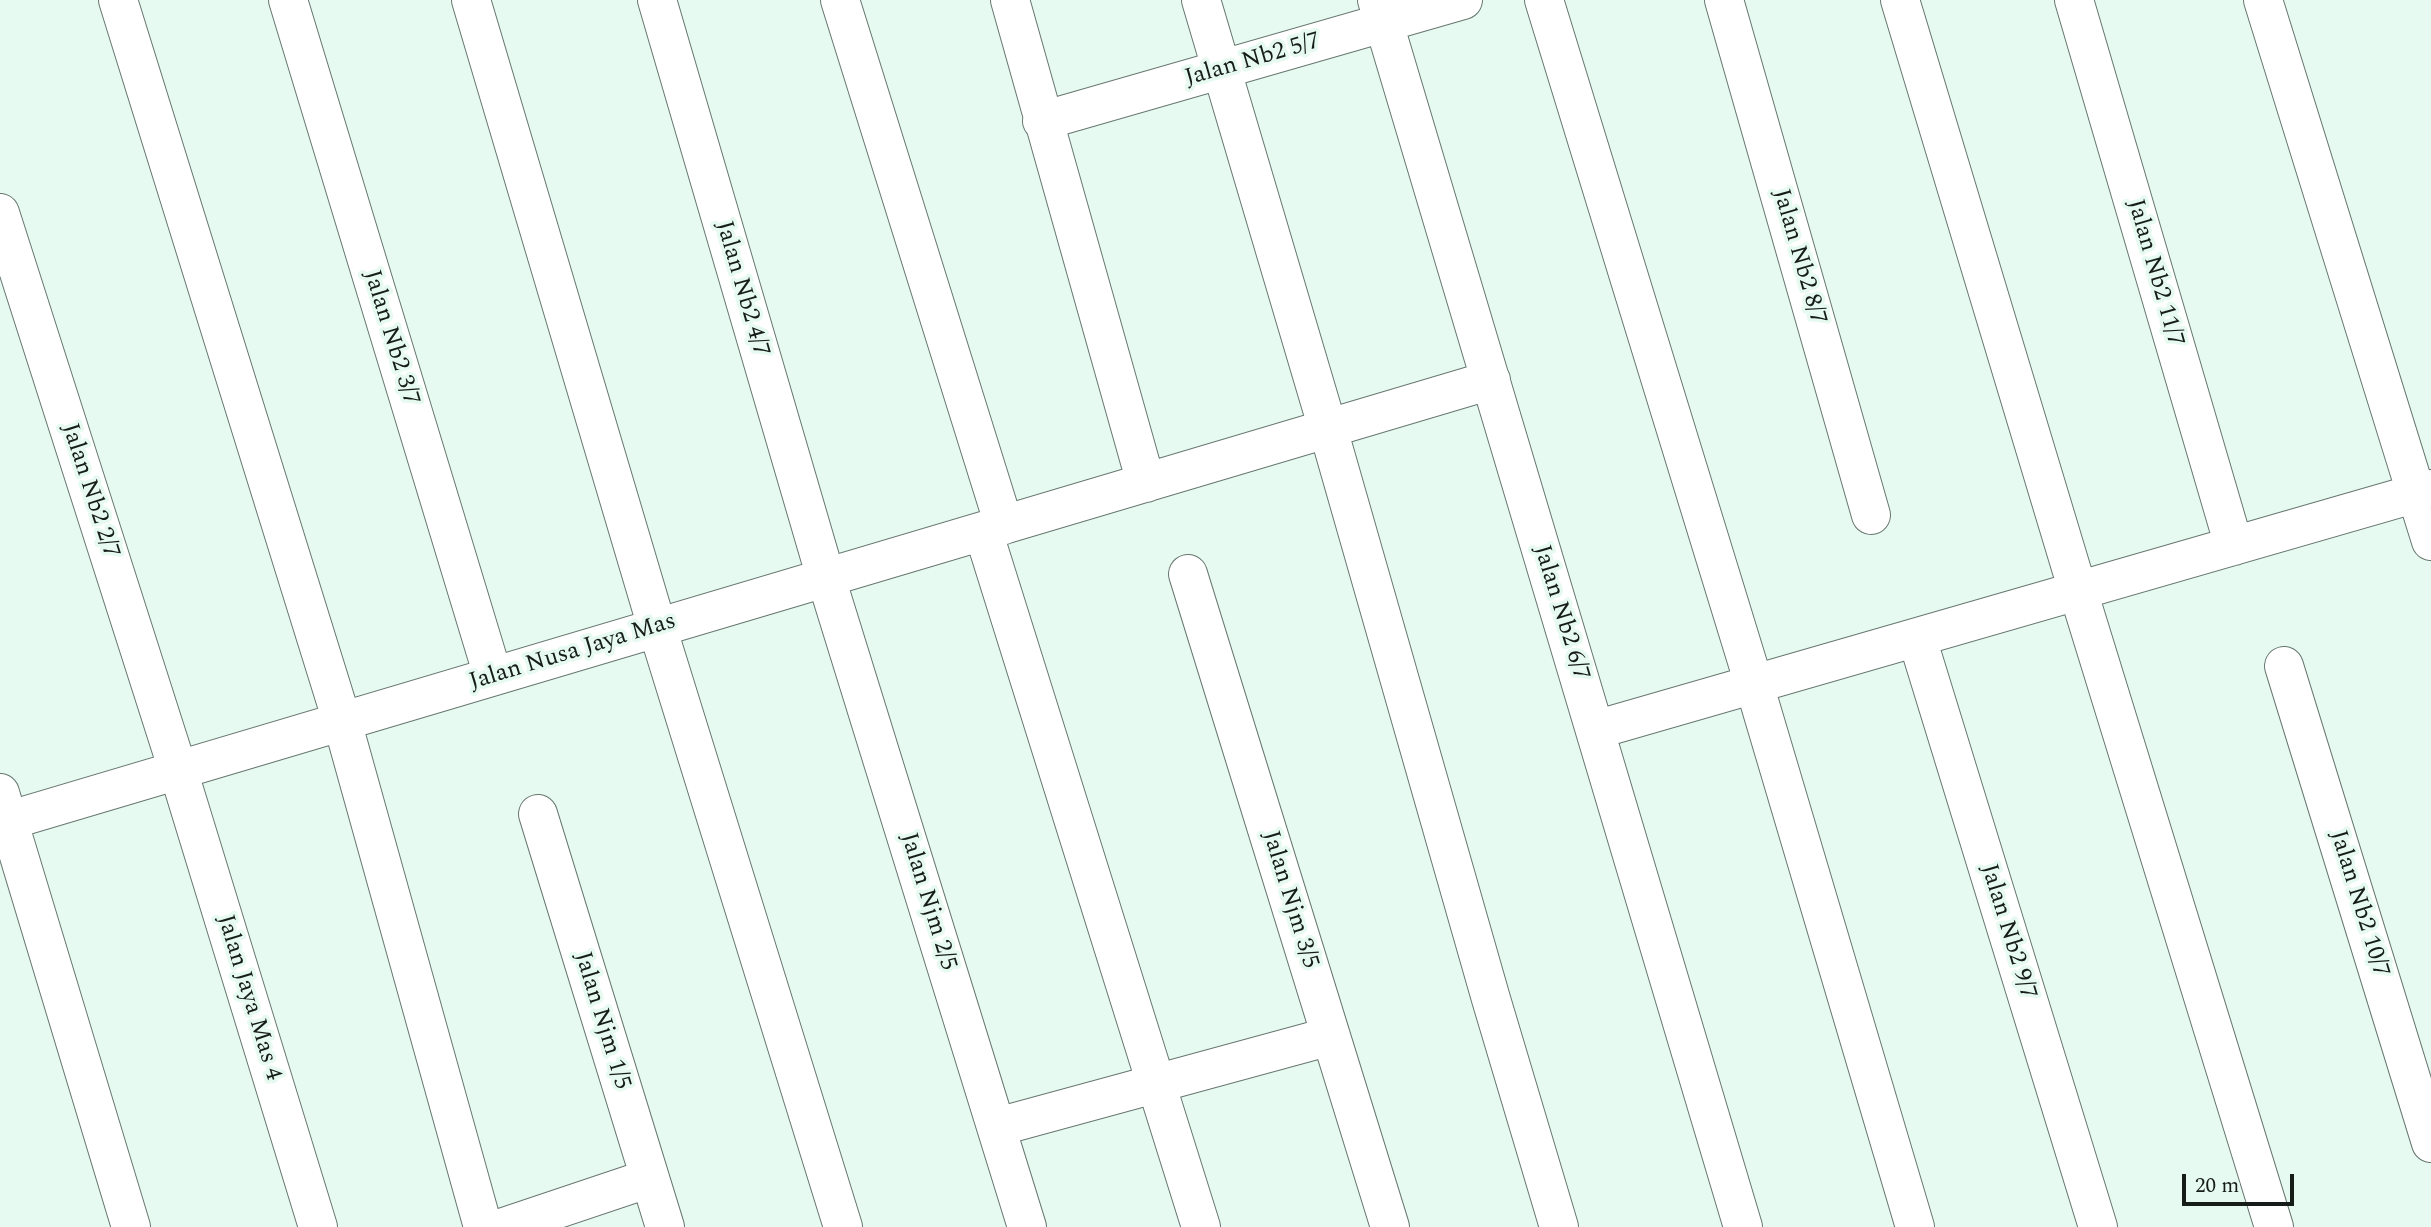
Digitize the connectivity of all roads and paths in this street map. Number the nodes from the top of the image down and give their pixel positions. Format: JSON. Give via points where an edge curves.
{"nodes":[{"id":1,"x":118,"y":0,"type":"edge"},
{"id":2,"x":288,"y":0,"type":"edge"},
{"id":3,"x":471,"y":0,"type":"edge"},
{"id":4,"x":657,"y":0,"type":"edge"},
{"id":5,"x":840,"y":0,"type":"edge"},
{"id":6,"x":1010,"y":0,"type":"edge"},
{"id":7,"x":1201,"y":0,"type":"edge"},
{"id":8,"x":1463,"y":0,"type":"edge"},
{"id":9,"x":1544,"y":0,"type":"edge"},
{"id":10,"x":1724,"y":0,"type":"edge"},
{"id":11,"x":1900,"y":0,"type":"edge"},
{"id":12,"x":2074,"y":0,"type":"edge"},
{"id":13,"x":2263,"y":0,"type":"edge"},
{"id":14,"x":1381,"y":12,"type":"edge"},
{"id":15,"x":1223,"y":71,"type":"junction"},
{"id":16,"x":1042,"y":121,"type":"junction"},
{"id":17,"x":0,"y":213,"type":"edge"},
{"id":18,"x":13,"y":298,"type":"edge"},
{"id":19,"x":1491,"y":380,"type":"junction"},
{"id":20,"x":1328,"y":429,"type":"junction"},
{"id":21,"x":1146,"y":483,"type":"junction"},
{"id":22,"x":2424,"y":491,"type":"edge"},
{"id":23,"x":1871,"y":515,"type":"dead end"},
{"id":24,"x":993,"y":528,"type":"junction"},
{"id":25,"x":2431,"y":541,"type":"edge"},
{"id":26,"x":2234,"y":546,"type":"junction"},
{"id":27,"x":1188,"y":574,"type":"dead end"},
{"id":28,"x":826,"y":578,"type":"junction"},
{"id":29,"x":2078,"y":591,"type":"junction"},
{"id":30,"x":657,"y":627,"type":"junction"},
{"id":31,"x":1917,"y":638,"type":"junction"},
{"id":32,"x":2284,"y":666,"type":"dead end"},
{"id":33,"x":493,"y":676,"type":"junction"},
{"id":34,"x":1754,"y":684,"type":"junction"},
{"id":35,"x":342,"y":721,"type":"junction"},
{"id":36,"x":1595,"y":730,"type":"junction"},
{"id":37,"x":178,"y":770,"type":"junction"},
{"id":38,"x":3,"y":812,"type":"edge"},
{"id":39,"x":538,"y":814,"type":"dead end"},
{"id":40,"x":1331,"y":1036,"type":"junction"},
{"id":41,"x":1156,"y":1083,"type":"junction"},
{"id":42,"x":997,"y":1127,"type":"junction"},
{"id":43,"x":2431,"y":1143,"type":"edge"},
{"id":44,"x":650,"y":1178,"type":"junction"},
{"id":45,"x":131,"y":1227,"type":"edge"},
{"id":46,"x":318,"y":1227,"type":"edge"},
{"id":47,"x":482,"y":1227,"type":"edge"},
{"id":48,"x":504,"y":1227,"type":"edge"},
{"id":49,"x":665,"y":1227,"type":"edge"},
{"id":50,"x":843,"y":1227,"type":"edge"},
{"id":51,"x":1027,"y":1227,"type":"edge"},
{"id":52,"x":1201,"y":1227,"type":"edge"},
{"id":53,"x":1390,"y":1227,"type":"edge"},
{"id":54,"x":1559,"y":1227,"type":"edge"},
{"id":55,"x":1743,"y":1227,"type":"edge"},
{"id":56,"x":1915,"y":1227,"type":"edge"},
{"id":57,"x":2098,"y":1227,"type":"edge"},
{"id":58,"x":2274,"y":1227,"type":"edge"}],
"edges":[{"from":1,"to":35,"type":"street"},
{"from":2,"to":33,"type":"street","name":"Jalan Nb2 3/7"},
{"from":3,"to":30,"type":"street"},
{"from":4,"to":28,"type":"street","name":"Jalan Nb2 4/7"},
{"from":5,"to":24,"type":"street"},
{"from":6,"to":16,"type":"street"},
{"from":7,"to":15,"type":"street"},
{"from":8,"to":14,"type":"street","name":"Jalan Nb2 5/7"},
{"from":9,"to":34,"type":"street"},
{"from":10,"to":23,"type":"street","name":"Jalan Nb2 8/7"},
{"from":11,"to":29,"type":"street"},
{"from":12,"to":26,"type":"street","name":"Jalan Nb2 11/7"},
{"from":13,"to":22,"type":"street"},
{"from":14,"to":15,"type":"street","name":"Jalan Nb2 5/7"},
{"from":14,"to":19,"type":"street","name":"Jalan Nb2 6/7"},
{"from":15,"to":16,"type":"street","name":"Jalan Nb2 5/7"},
{"from":15,"to":20,"type":"street"},
{"from":16,"to":21,"type":"street"},
{"from":17,"to":18,"type":"street","name":"Jalan Nb2 2/7"},
{"from":18,"to":37,"type":"street","name":"Jalan Nb2 2/7"},
{"from":19,"to":20,"type":"street","name":"Jalan Nusa Jaya Mas"},
{"from":19,"to":36,"type":"street","name":"Jalan Nb2 6/7"},
{"from":20,"to":21,"type":"street","name":"Jalan Nusa Jaya Mas"},
{"from":20,"to":54,"type":"street"},
{"from":21,"to":24,"type":"street","name":"Jalan Nusa Jaya Mas"},
{"from":22,"to":25,"type":"street"},
{"from":22,"to":26,"type":"street"},
{"from":24,"to":28,"type":"street","name":"Jalan Nusa Jaya Mas"},
{"from":24,"to":41,"type":"street"},
{"from":26,"to":29,"type":"street"},
{"from":27,"to":40,"type":"street","name":"Jalan Njm 3/5"},
{"from":28,"to":30,"type":"street","name":"Jalan Nusa Jaya Mas"},
{"from":28,"to":42,"type":"street","name":"Jalan Njm 2/5"},
{"from":29,"to":31,"type":"street"},
{"from":29,"to":58,"type":"street"},
{"from":30,"to":33,"type":"street","name":"Jalan Nusa Jaya Mas"},
{"from":30,"to":50,"type":"street"},
{"from":31,"to":34,"type":"street"},
{"from":31,"to":57,"type":"street","name":"Jalan Nb2 9/7"},
{"from":32,"to":43,"type":"street","name":"Jalan Nb2 10/7"},
{"from":33,"to":35,"type":"street","name":"Jalan Nusa Jaya Mas"},
{"from":34,"to":36,"type":"street"},
{"from":34,"to":56,"type":"street"},
{"from":35,"to":37,"type":"street","name":"Jalan Nusa Jaya Mas"},
{"from":35,"to":47,"type":"street"},
{"from":36,"to":55,"type":"street","name":"Jalan Nb2 6/7"},
{"from":37,"to":38,"type":"street","name":"Jalan Nusa Jaya Mas"},
{"from":37,"to":46,"type":"street","name":"Jalan Jaya Mas 4"},
{"from":38,"to":45,"type":"street"},
{"from":39,"to":44,"type":"street","name":"Jalan Njm 1/5"},
{"from":40,"to":41,"type":"street"},
{"from":40,"to":53,"type":"street","name":"Jalan Njm 3/5"},
{"from":41,"to":42,"type":"street"},
{"from":41,"to":52,"type":"street"},
{"from":42,"to":51,"type":"street","name":"Jalan Njm 2/5"},
{"from":44,"to":48,"type":"street"},
{"from":44,"to":49,"type":"street","name":"Jalan Njm 1/5"}]}
